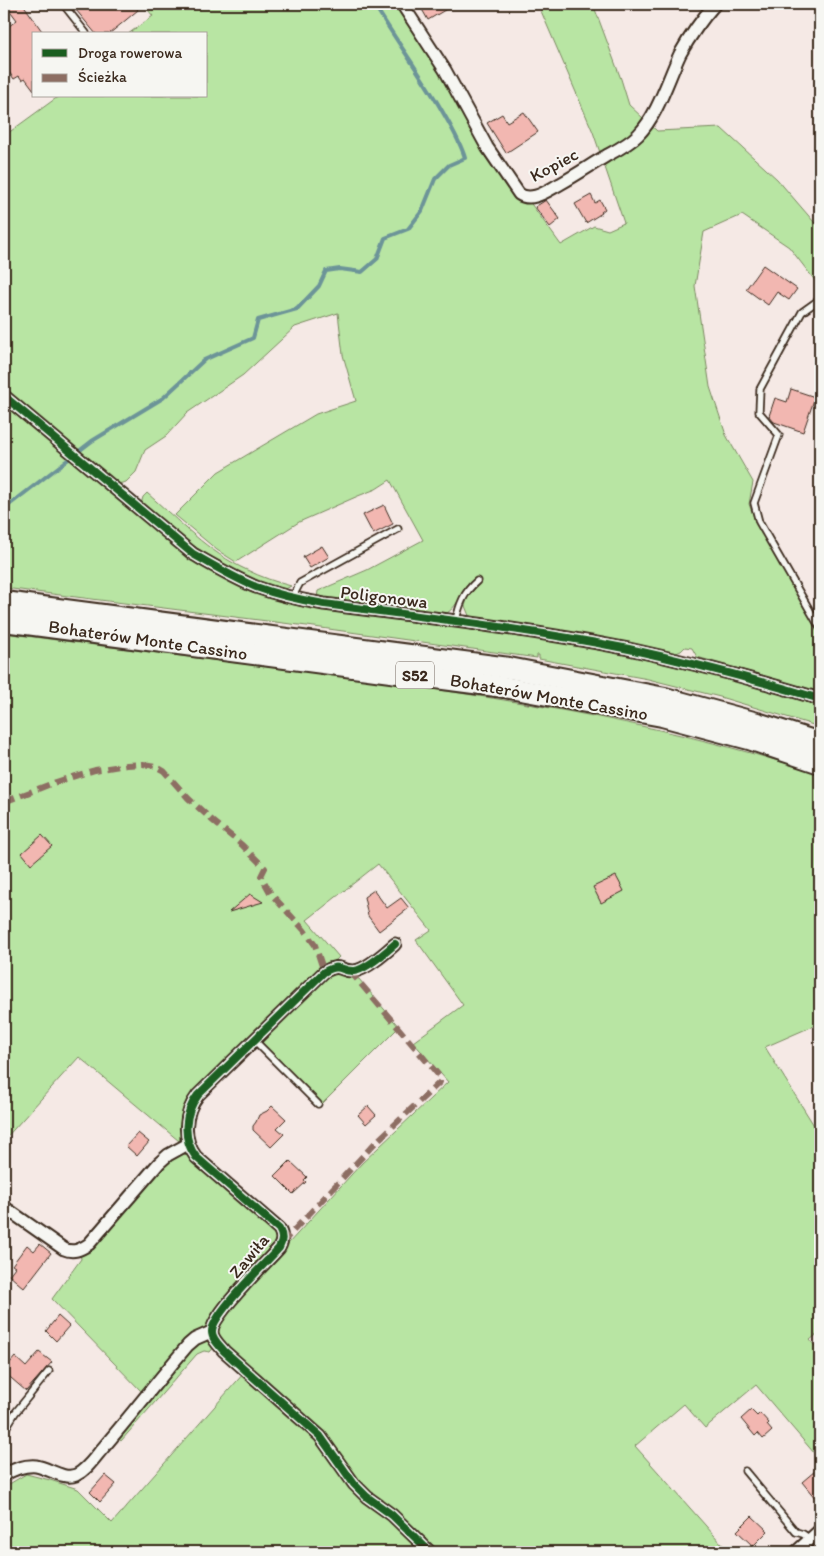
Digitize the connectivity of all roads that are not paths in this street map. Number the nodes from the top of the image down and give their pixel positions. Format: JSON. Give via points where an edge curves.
{"nodes":[{"id":1,"x":63,"y":4,"type":"edge"},
{"id":2,"x":402,"y":4,"type":"edge"},
{"id":3,"x":715,"y":4,"type":"edge"},
{"id":4,"x":85,"y":32,"type":"edge"},
{"id":5,"x":820,"y":301,"type":"edge"},
{"id":6,"x":4,"y":396,"type":"edge"},
{"id":7,"x":398,"y":529,"type":"dead end"},
{"id":8,"x":478,"y":582,"type":"dead end"},
{"id":9,"x":292,"y":598,"type":"junction"},
{"id":10,"x":4,"y":602,"type":"edge"},
{"id":11,"x":4,"y":621,"type":"edge"},
{"id":12,"x":456,"y":621,"type":"junction"},
{"id":13,"x":820,"y":628,"type":"edge"},
{"id":14,"x":820,"y":699,"type":"edge"},
{"id":15,"x":820,"y":742,"type":"edge"},
{"id":16,"x":820,"y":763,"type":"edge"},
{"id":17,"x":395,"y":944,"type":"dead end"},
{"id":18,"x":254,"y":1040,"type":"junction"},
{"id":19,"x":318,"y":1104,"type":"dead end"},
{"id":20,"x":188,"y":1144,"type":"junction"},
{"id":21,"x":4,"y":1208,"type":"edge"},
{"id":22,"x":212,"y":1332,"type":"junction"},
{"id":23,"x":49,"y":1371,"type":"dead end"},
{"id":24,"x":4,"y":1431,"type":"edge"},
{"id":25,"x":745,"y":1471,"type":"dead end"},
{"id":26,"x":4,"y":1475,"type":"edge"},
{"id":27,"x":820,"y":1530,"type":"edge"},
{"id":28,"x":810,"y":1539,"type":"junction"},
{"id":29,"x":430,"y":1552,"type":"edge"},
{"id":30,"x":796,"y":1552,"type":"edge"}],
"edges":[{"from":1,"to":4,"type":"lane"},
{"from":2,"to":3,"type":"street","name":"Kopiec","via":[[445,70],[487,147],[519,194],[529,198],[574,176],[639,134],[653,113],[692,33]]},
{"from":5,"to":13,"type":"lane","via":[[802,312],[760,389],[759,412],[779,435],[754,503],[759,522]]},
{"from":6,"to":9,"type":"street","name":"Poligonowa","via":[[194,554],[226,574]]},
{"from":7,"to":9,"type":"lane","via":[[300,583]]},
{"from":8,"to":12,"type":"lane","via":[[463,598]]},
{"from":9,"to":12,"type":"street","name":"Poligonowa"},
{"from":10,"to":15,"type":"highway","name":"Bohaterów Monte Cassino","number":"S52","via":[[509,668],[665,698]]},
{"from":11,"to":16,"type":"highway","name":"Bohaterów Monte Cassino","number":"S52","via":[[504,687],[662,716],[749,739]]},
{"from":12,"to":14,"type":"street","name":"Poligonowa","via":[[627,649],[746,677]]},
{"from":17,"to":18,"type":"street","via":[[358,970],[337,967],[324,972]]},
{"from":18,"to":19,"type":"lane"},
{"from":18,"to":20,"type":"street","via":[[193,1102],[188,1116]]},
{"from":20,"to":21,"type":"street","via":[[159,1163],[80,1250],[64,1249]]},
{"from":20,"to":22,"type":"street","name":"Zawiła","via":[[196,1157],[282,1233],[279,1248],[222,1312]]},
{"from":22,"to":26,"type":"street","via":[[188,1345],[84,1470],[66,1476],[38,1466],[28,1466]]},
{"from":22,"to":29,"type":"street","via":[[224,1351],[320,1436],[354,1484]]},
{"from":23,"to":24,"type":"lane"},
{"from":25,"to":28,"type":"lane","via":[[796,1532]]},
{"from":27,"to":28,"type":"street"},
{"from":28,"to":30,"type":"street"}]}
